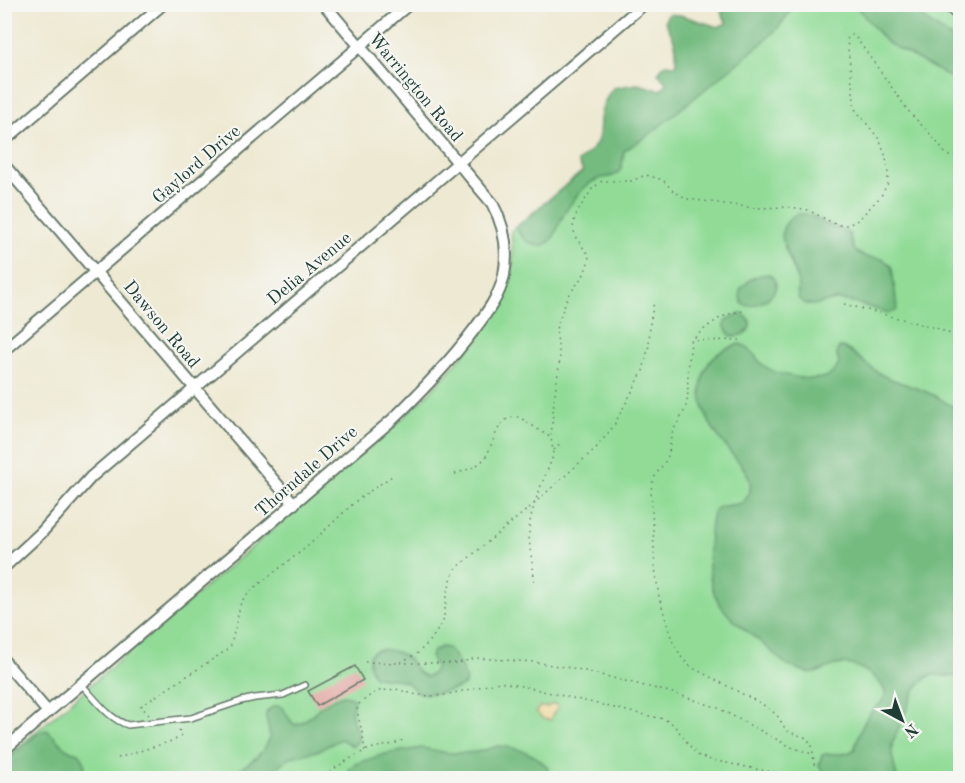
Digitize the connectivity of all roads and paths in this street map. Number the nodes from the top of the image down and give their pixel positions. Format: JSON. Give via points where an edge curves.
{"nodes":[{"id":1,"x":163,"y":4,"type":"edge"},
{"id":2,"x":324,"y":4,"type":"edge"},
{"id":3,"x":409,"y":4,"type":"edge"},
{"id":4,"x":644,"y":4,"type":"edge"},
{"id":5,"x":952,"y":4,"type":"edge"},
{"id":6,"x":960,"y":11,"type":"edge"},
{"id":7,"x":360,"y":46,"type":"junction"},
{"id":8,"x":4,"y":141,"type":"edge"},
{"id":9,"x":960,"y":157,"type":"edge"},
{"id":10,"x":459,"y":163,"type":"junction"},
{"id":11,"x":4,"y":165,"type":"edge"},
{"id":12,"x":95,"y":271,"type":"junction"},
{"id":13,"x":654,"y":301,"type":"dead end"},
{"id":14,"x":844,"y":304,"type":"dead end"},
{"id":15,"x":745,"y":310,"type":"dead end"},
{"id":16,"x":960,"y":338,"type":"edge"},
{"id":17,"x":740,"y":340,"type":"dead end"},
{"id":18,"x":691,"y":341,"type":"junction"},
{"id":19,"x":4,"y":350,"type":"edge"},
{"id":20,"x":194,"y":387,"type":"junction"},
{"id":21,"x":551,"y":438,"type":"junction"},
{"id":22,"x":562,"y":441,"type":"dead end"},
{"id":23,"x":553,"y":451,"type":"junction"},
{"id":24,"x":455,"y":474,"type":"dead end"},
{"id":25,"x":392,"y":476,"type":"dead end"},
{"id":26,"x":536,"y":502,"type":"junction"},
{"id":27,"x":294,"y":504,"type":"junction"},
{"id":28,"x":4,"y":567,"type":"edge"},
{"id":29,"x":534,"y":581,"type":"dead end"},
{"id":30,"x":4,"y":661,"type":"edge"},
{"id":31,"x":365,"y":662,"type":"dead end"},
{"id":32,"x":399,"y":663,"type":"junction"},
{"id":33,"x":81,"y":684,"type":"junction"},
{"id":34,"x":305,"y":685,"type":"dead end"},
{"id":35,"x":48,"y":712,"type":"junction"},
{"id":36,"x":159,"y":722,"type":"junction"},
{"id":37,"x":406,"y":738,"type":"dead end"},
{"id":38,"x":4,"y":750,"type":"edge"},
{"id":39,"x":365,"y":751,"type":"junction"},
{"id":40,"x":813,"y":754,"type":"junction"},
{"id":41,"x":118,"y":758,"type":"dead end"},
{"id":42,"x":320,"y":778,"type":"edge"}],
"edges":[{"from":1,"to":8,"type":"street"},
{"from":2,"to":7,"type":"street","name":"Warrington Road"},
{"from":3,"to":7,"type":"street","name":"Gaylord Drive"},
{"from":4,"to":10,"type":"street","name":"Delia Avenue"},
{"from":5,"to":6,"type":"highway"},
{"from":7,"to":10,"type":"street","name":"Warrington Road"},
{"from":7,"to":12,"type":"street","name":"Gaylord Drive"},
{"from":9,"to":21,"type":"path","via":[[944,152],[850,35],[847,40],[855,109],[879,139],[888,174],[881,196],[855,222],[840,225],[808,210],[791,207],[755,208],[688,199],[663,180],[646,175],[631,181],[597,184],[573,224],[589,260],[557,322],[560,359]]},
{"from":10,"to":20,"type":"street","name":"Delia Avenue"},
{"from":10,"to":27,"type":"street","name":"Thorndale Drive","via":[[492,203],[500,220],[506,251],[500,289],[461,348],[422,391]]},
{"from":11,"to":12,"type":"street","name":"Dawson Road"},
{"from":12,"to":19,"type":"street","name":"Gaylord Drive"},
{"from":12,"to":20,"type":"street","name":"Dawson Road"},
{"from":13,"to":26,"type":"path","via":[[643,371],[613,427],[596,448]]},
{"from":14,"to":16,"type":"path"},
{"from":15,"to":18,"type":"path","via":[[726,314]]},
{"from":17,"to":18,"type":"path"},
{"from":18,"to":40,"type":"path","via":[[686,408],[670,440],[667,459],[652,481],[659,597],[678,652],[686,663],[762,704],[777,715],[786,730],[807,738]]},
{"from":20,"to":27,"type":"street","name":"Dawson Road"},
{"from":20,"to":28,"type":"street","name":"Delia Avenue","via":[[91,477]]},
{"from":21,"to":23,"type":"path"},
{"from":21,"to":24,"type":"path","via":[[522,419],[507,419],[489,453],[474,467]]},
{"from":22,"to":23,"type":"path"},
{"from":23,"to":26,"type":"path"},
{"from":25,"to":36,"type":"path","via":[[357,500],[246,596],[228,650],[141,706]]},
{"from":26,"to":29,"type":"path","via":[[529,532]]},
{"from":26,"to":32,"type":"path","via":[[454,570],[443,622],[418,653]]},
{"from":27,"to":33,"type":"street","name":"Thorndale Drive"},
{"from":30,"to":35,"type":"street"},
{"from":31,"to":32,"type":"path"},
{"from":32,"to":40,"type":"path","via":[[458,663],[476,658],[577,669],[716,707],[791,747]]},
{"from":33,"to":35,"type":"street","name":"Thorndale Drive"},
{"from":33,"to":36,"type":"lane","via":[[121,723]]},
{"from":34,"to":36,"type":"lane","via":[[283,695],[255,698],[192,717]]},
{"from":35,"to":38,"type":"street","name":"Thorndale Drive"},
{"from":36,"to":41,"type":"path","via":[[175,726],[181,735]]},
{"from":37,"to":39,"type":"path"},
{"from":39,"to":40,"type":"path","via":[[357,710],[372,694],[396,689],[446,695],[500,682],[664,719],[707,759],[804,776],[815,770]]},
{"from":39,"to":42,"type":"path"}]}
